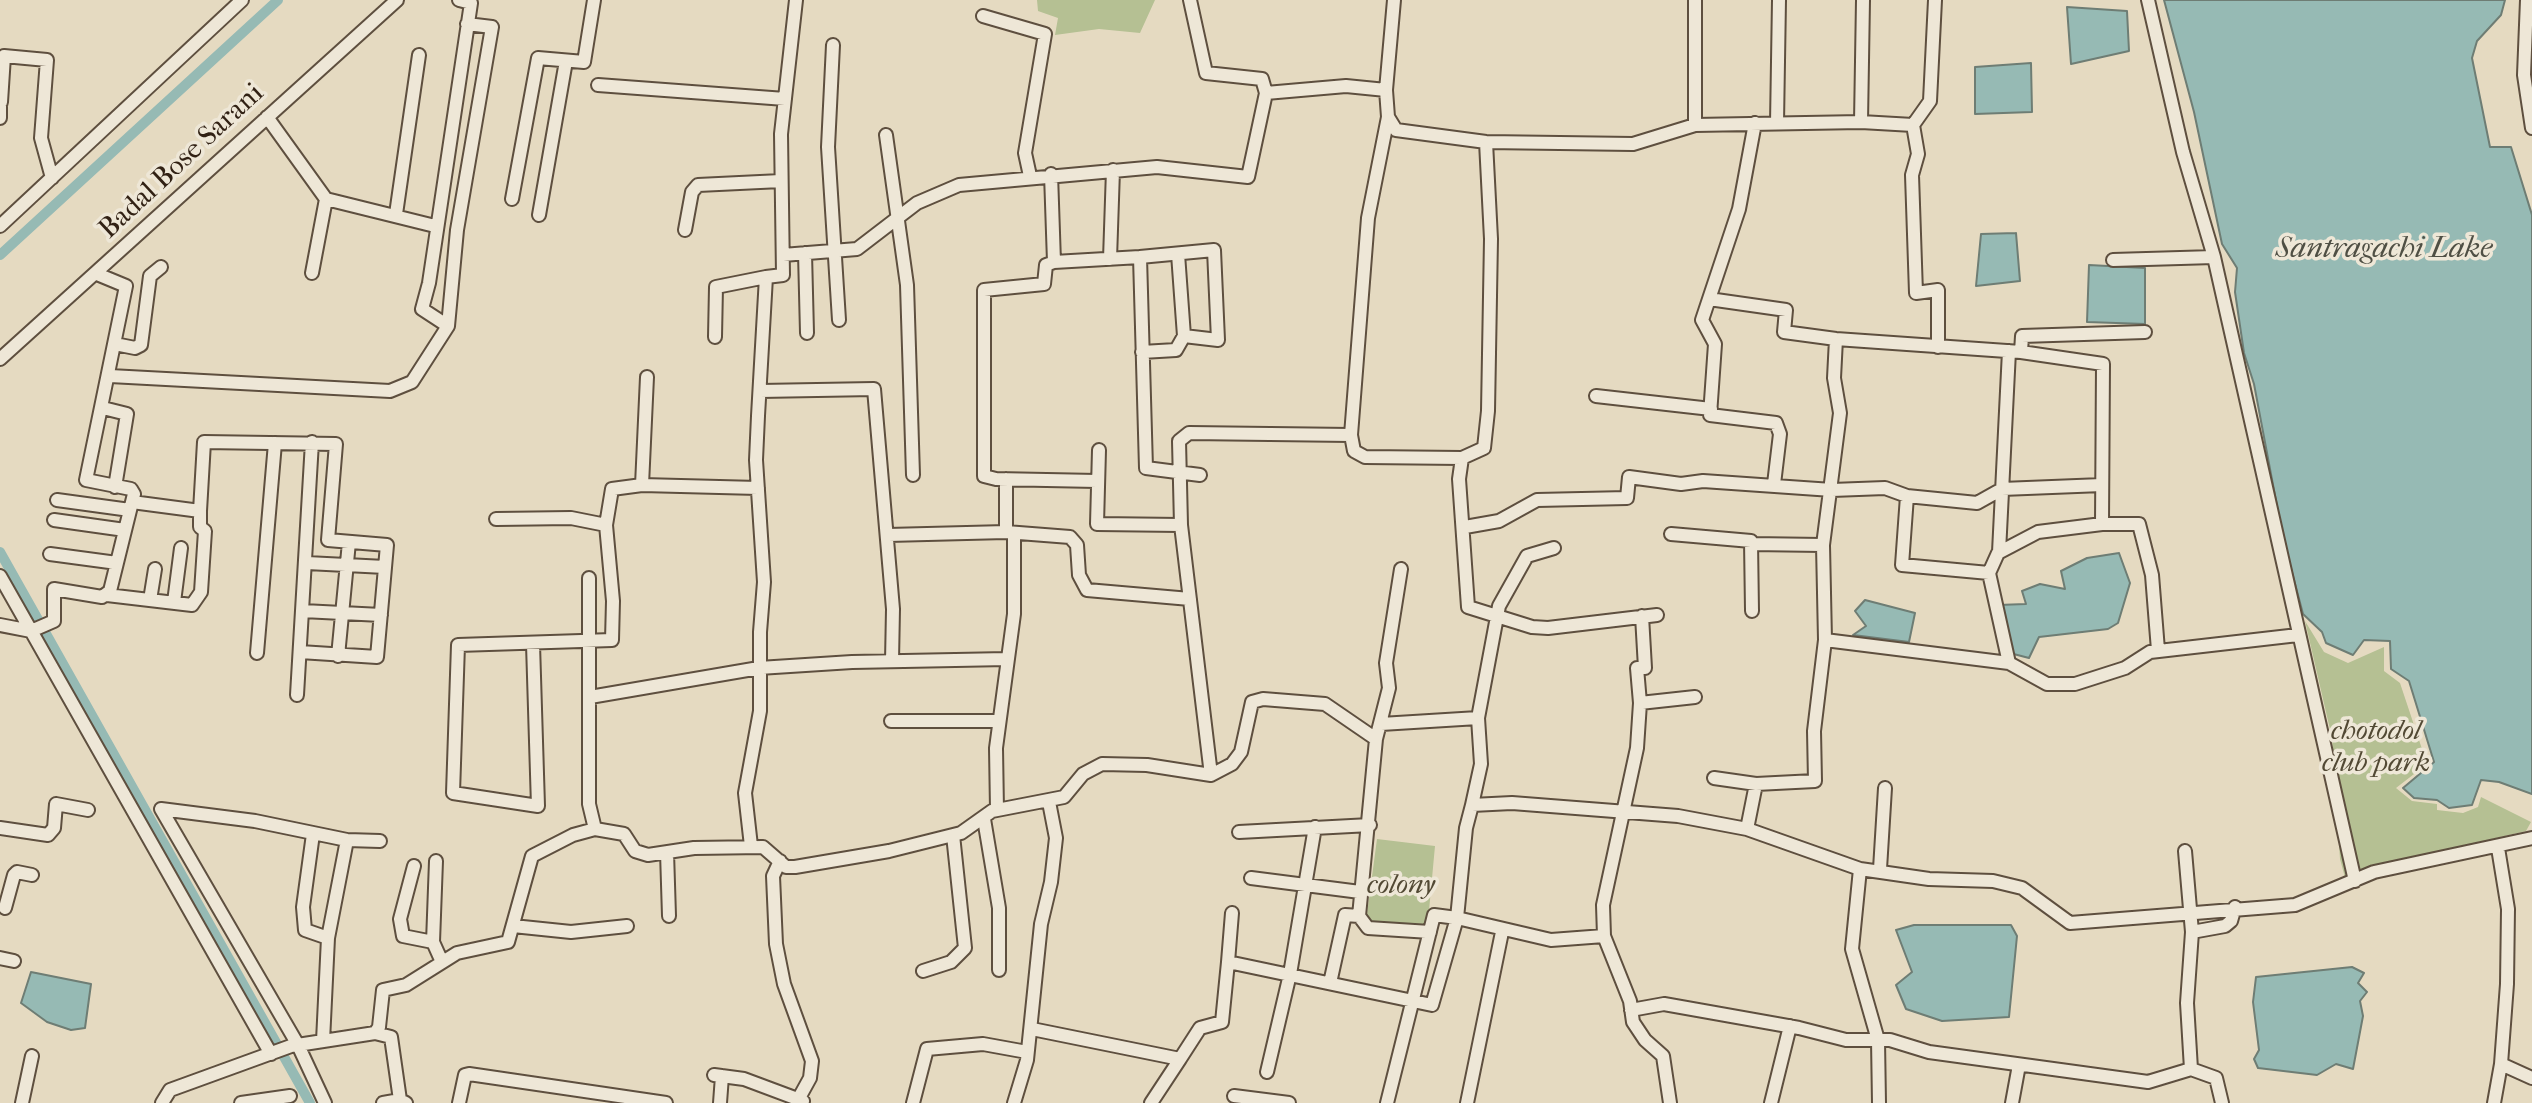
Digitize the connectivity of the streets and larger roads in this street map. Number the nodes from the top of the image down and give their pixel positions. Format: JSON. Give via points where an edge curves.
{"nodes":[{"id":1,"x":242,"y":0,"type":"edge"},
{"id":2,"x":397,"y":0,"type":"edge"},
{"id":3,"x":459,"y":0,"type":"edge"},
{"id":4,"x":594,"y":0,"type":"edge"},
{"id":5,"x":796,"y":0,"type":"edge"},
{"id":6,"x":1190,"y":0,"type":"edge"},
{"id":7,"x":1394,"y":0,"type":"edge"},
{"id":8,"x":1695,"y":0,"type":"edge"},
{"id":9,"x":1779,"y":0,"type":"edge"},
{"id":10,"x":1863,"y":0,"type":"edge"},
{"id":11,"x":1935,"y":0,"type":"edge"},
{"id":12,"x":2148,"y":0,"type":"edge"},
{"id":13,"x":2527,"y":0,"type":"edge"},
{"id":14,"x":983,"y":16,"type":"dead end"},
{"id":15,"x":467,"y":24,"type":"junction"},
{"id":16,"x":833,"y":45,"type":"dead end"},
{"id":17,"x":419,"y":55,"type":"dead end"},
{"id":18,"x":566,"y":61,"type":"junction"},
{"id":19,"x":598,"y":85,"type":"dead end"},
{"id":20,"x":1386,"y":90,"type":"junction"},
{"id":21,"x":1266,"y":93,"type":"junction"},
{"id":22,"x":785,"y":99,"type":"junction"},
{"id":23,"x":1,"y":102,"type":"edge"},
{"id":24,"x":267,"y":117,"type":"junction"},
{"id":25,"x":1388,"y":117,"type":"junction"},
{"id":26,"x":0,"y":118,"type":"edge"},
{"id":27,"x":1861,"y":122,"type":"junction"},
{"id":28,"x":1755,"y":123,"type":"junction"},
{"id":29,"x":1777,"y":123,"type":"junction"},
{"id":30,"x":1695,"y":125,"type":"junction"},
{"id":31,"x":1913,"y":125,"type":"junction"},
{"id":32,"x":2532,"y":128,"type":"edge"},
{"id":33,"x":886,"y":135,"type":"dead end"},
{"id":34,"x":1486,"y":142,"type":"junction"},
{"id":35,"x":1113,"y":170,"type":"junction"},
{"id":36,"x":1051,"y":174,"type":"junction"},
{"id":37,"x":1030,"y":176,"type":"junction"},
{"id":38,"x":52,"y":178,"type":"junction"},
{"id":39,"x":781,"y":181,"type":"junction"},
{"id":40,"x":326,"y":199,"type":"junction"},
{"id":41,"x":512,"y":199,"type":"dead end"},
{"id":42,"x":0,"y":208,"type":"edge"},
{"id":43,"x":396,"y":214,"type":"junction"},
{"id":44,"x":539,"y":215,"type":"dead end"},
{"id":45,"x":899,"y":217,"type":"junction"},
{"id":46,"x":3,"y":224,"type":"edge"},
{"id":47,"x":435,"y":226,"type":"junction"},
{"id":48,"x":685,"y":230,"type":"dead end"},
{"id":49,"x":834,"y":251,"type":"junction"},
{"id":50,"x":805,"y":253,"type":"junction"},
{"id":51,"x":1178,"y":254,"type":"junction"},
{"id":52,"x":783,"y":255,"type":"junction"},
{"id":53,"x":1140,"y":257,"type":"junction"},
{"id":54,"x":2214,"y":257,"type":"junction"},
{"id":55,"x":1110,"y":259,"type":"junction"},
{"id":56,"x":2113,"y":260,"type":"dead end"},
{"id":57,"x":1054,"y":262,"type":"junction"},
{"id":58,"x":161,"y":267,"type":"dead end"},
{"id":59,"x":312,"y":273,"type":"dead end"},
{"id":60,"x":97,"y":274,"type":"junction"},
{"id":61,"x":766,"y":277,"type":"junction"},
{"id":62,"x":126,"y":286,"type":"junction"},
{"id":63,"x":148,"y":292,"type":"junction"},
{"id":64,"x":1709,"y":299,"type":"junction"},
{"id":65,"x":839,"y":320,"type":"dead end"},
{"id":66,"x":448,"y":326,"type":"junction"},
{"id":67,"x":2145,"y":332,"type":"dead end"},
{"id":68,"x":807,"y":333,"type":"dead end"},
{"id":69,"x":1184,"y":336,"type":"junction"},
{"id":70,"x":715,"y":337,"type":"dead end"},
{"id":71,"x":1836,"y":339,"type":"junction"},
{"id":72,"x":115,"y":344,"type":"junction"},
{"id":73,"x":1938,"y":347,"type":"junction"},
{"id":74,"x":1142,"y":352,"type":"junction"},
{"id":75,"x":2015,"y":352,"type":"junction"},
{"id":76,"x":0,"y":359,"type":"edge"},
{"id":77,"x":110,"y":376,"type":"junction"},
{"id":78,"x":647,"y":377,"type":"dead end"},
{"id":79,"x":760,"y":391,"type":"junction"},
{"id":80,"x":1596,"y":396,"type":"dead end"},
{"id":81,"x":103,"y":408,"type":"junction"},
{"id":82,"x":1711,"y":409,"type":"junction"},
{"id":83,"x":1351,"y":435,"type":"junction"},
{"id":84,"x":312,"y":442,"type":"junction"},
{"id":85,"x":275,"y":443,"type":"junction"},
{"id":86,"x":1099,"y":450,"type":"dead end"},
{"id":87,"x":1462,"y":458,"type":"junction"},
{"id":88,"x":1179,"y":471,"type":"junction"},
{"id":89,"x":913,"y":475,"type":"dead end"},
{"id":90,"x":1200,"y":475,"type":"dead end"},
{"id":91,"x":1006,"y":479,"type":"junction"},
{"id":92,"x":1097,"y":481,"type":"junction"},
{"id":93,"x":1774,"y":484,"type":"junction"},
{"id":94,"x":642,"y":485,"type":"junction"},
{"id":95,"x":2102,"y":485,"type":"junction"},
{"id":96,"x":115,"y":487,"type":"junction"},
{"id":97,"x":758,"y":488,"type":"junction"},
{"id":98,"x":2002,"y":489,"type":"junction"},
{"id":99,"x":1832,"y":490,"type":"junction"},
{"id":100,"x":1907,"y":496,"type":"junction"},
{"id":101,"x":57,"y":500,"type":"dead end"},
{"id":102,"x":131,"y":506,"type":"junction"},
{"id":103,"x":200,"y":511,"type":"junction"},
{"id":104,"x":496,"y":519,"type":"dead end"},
{"id":105,"x":54,"y":520,"type":"dead end"},
{"id":106,"x":2102,"y":524,"type":"junction"},
{"id":107,"x":606,"y":525,"type":"junction"},
{"id":108,"x":1181,"y":525,"type":"junction"},
{"id":109,"x":1465,"y":527,"type":"junction"},
{"id":110,"x":125,"y":530,"type":"junction"},
{"id":111,"x":1010,"y":533,"type":"junction"},
{"id":112,"x":1671,"y":534,"type":"dead end"},
{"id":113,"x":888,"y":535,"type":"junction"},
{"id":114,"x":349,"y":542,"type":"junction"},
{"id":115,"x":1751,"y":544,"type":"junction"},
{"id":116,"x":1823,"y":545,"type":"junction"},
{"id":117,"x":181,"y":548,"type":"dead end"},
{"id":118,"x":1554,"y":548,"type":"dead end"},
{"id":119,"x":1999,"y":552,"type":"junction"},
{"id":120,"x":50,"y":554,"type":"dead end"},
{"id":121,"x":117,"y":563,"type":"junction"},
{"id":122,"x":307,"y":563,"type":"junction"},
{"id":123,"x":348,"y":566,"type":"junction"},
{"id":124,"x":385,"y":567,"type":"junction"},
{"id":125,"x":155,"y":569,"type":"dead end"},
{"id":126,"x":1401,"y":569,"type":"dead end"},
{"id":127,"x":1989,"y":573,"type":"junction"},
{"id":128,"x":0,"y":576,"type":"edge"},
{"id":129,"x":589,"y":578,"type":"dead end"},
{"id":130,"x":107,"y":595,"type":"junction"},
{"id":131,"x":1190,"y":599,"type":"junction"},
{"id":132,"x":150,"y":600,"type":"junction"},
{"id":133,"x":174,"y":602,"type":"junction"},
{"id":134,"x":303,"y":611,"type":"junction"},
{"id":135,"x":1752,"y":611,"type":"dead end"},
{"id":136,"x":343,"y":613,"type":"junction"},
{"id":137,"x":381,"y":615,"type":"junction"},
{"id":138,"x":1657,"y":615,"type":"dead end"},
{"id":139,"x":1497,"y":616,"type":"junction"},
{"id":140,"x":1642,"y":616,"type":"junction"},
{"id":141,"x":0,"y":625,"type":"edge"},
{"id":142,"x":31,"y":631,"type":"junction"},
{"id":143,"x":2298,"y":635,"type":"junction"},
{"id":144,"x":1825,"y":640,"type":"junction"},
{"id":145,"x":589,"y":642,"type":"junction"},
{"id":146,"x":533,"y":644,"type":"junction"},
{"id":147,"x":2158,"y":650,"type":"junction"},
{"id":148,"x":300,"y":652,"type":"junction"},
{"id":149,"x":257,"y":653,"type":"dead end"},
{"id":150,"x":338,"y":656,"type":"junction"},
{"id":151,"x":1007,"y":659,"type":"junction"},
{"id":152,"x":892,"y":661,"type":"junction"},
{"id":153,"x":2009,"y":663,"type":"junction"},
{"id":154,"x":759,"y":668,"type":"junction"},
{"id":155,"x":297,"y":695,"type":"dead end"},
{"id":156,"x":590,"y":697,"type":"junction"},
{"id":157,"x":1695,"y":697,"type":"dead end"},
{"id":158,"x":1640,"y":703,"type":"junction"},
{"id":159,"x":1478,"y":718,"type":"junction"},
{"id":160,"x":891,"y":721,"type":"dead end"},
{"id":161,"x":999,"y":721,"type":"junction"},
{"id":162,"x":1381,"y":724,"type":"junction"},
{"id":163,"x":1376,"y":739,"type":"junction"},
{"id":164,"x":1211,"y":775,"type":"junction"},
{"id":165,"x":1714,"y":778,"type":"dead end"},
{"id":166,"x":1756,"y":784,"type":"junction"},
{"id":167,"x":1885,"y":788,"type":"dead end"},
{"id":168,"x":1049,"y":802,"type":"junction"},
{"id":169,"x":1472,"y":805,"type":"junction"},
{"id":170,"x":88,"y":810,"type":"dead end"},
{"id":171,"x":997,"y":810,"type":"junction"},
{"id":172,"x":1625,"y":812,"type":"junction"},
{"id":173,"x":984,"y":819,"type":"junction"},
{"id":174,"x":1370,"y":825,"type":"junction"},
{"id":175,"x":1315,"y":827,"type":"junction"},
{"id":176,"x":0,"y":828,"type":"edge"},
{"id":177,"x":595,"y":829,"type":"junction"},
{"id":178,"x":1747,"y":829,"type":"junction"},
{"id":179,"x":1239,"y":832,"type":"dead end"},
{"id":180,"x":313,"y":834,"type":"junction"},
{"id":181,"x":953,"y":835,"type":"junction"},
{"id":182,"x":2532,"y":838,"type":"edge"},
{"id":183,"x":347,"y":840,"type":"junction"},
{"id":184,"x":380,"y":841,"type":"dead end"},
{"id":185,"x":751,"y":846,"type":"junction"},
{"id":186,"x":2498,"y":848,"type":"junction"},
{"id":187,"x":2185,"y":851,"type":"dead end"},
{"id":188,"x":667,"y":852,"type":"junction"},
{"id":189,"x":436,"y":861,"type":"dead end"},
{"id":190,"x":780,"y":861,"type":"junction"},
{"id":191,"x":414,"y":866,"type":"dead end"},
{"id":192,"x":1860,"y":869,"type":"junction"},
{"id":193,"x":1880,"y":869,"type":"junction"},
{"id":194,"x":32,"y":875,"type":"dead end"},
{"id":195,"x":1251,"y":878,"type":"dead end"},
{"id":196,"x":2355,"y":881,"type":"junction"},
{"id":197,"x":1307,"y":886,"type":"junction"},
{"id":198,"x":1360,"y":892,"type":"junction"},
{"id":199,"x":2235,"y":907,"type":"junction"},
{"id":200,"x":6,"y":908,"type":"edge"},
{"id":201,"x":1232,"y":913,"type":"dead end"},
{"id":202,"x":2189,"y":915,"type":"junction"},
{"id":203,"x":669,"y":916,"type":"dead end"},
{"id":204,"x":1359,"y":916,"type":"junction"},
{"id":205,"x":1457,"y":918,"type":"junction"},
{"id":206,"x":513,"y":926,"type":"junction"},
{"id":207,"x":627,"y":926,"type":"dead end"},
{"id":208,"x":1430,"y":932,"type":"junction"},
{"id":209,"x":1502,"y":932,"type":"junction"},
{"id":210,"x":2192,"y":932,"type":"junction"},
{"id":211,"x":1604,"y":936,"type":"junction"},
{"id":212,"x":328,"y":938,"type":"junction"},
{"id":213,"x":433,"y":942,"type":"junction"},
{"id":214,"x":0,"y":958,"type":"edge"},
{"id":215,"x":14,"y":961,"type":"dead end"},
{"id":216,"x":442,"y":962,"type":"junction"},
{"id":217,"x":1228,"y":962,"type":"junction"},
{"id":218,"x":999,"y":970,"type":"dead end"},
{"id":219,"x":923,"y":971,"type":"dead end"},
{"id":220,"x":1290,"y":974,"type":"junction"},
{"id":221,"x":1330,"y":983,"type":"junction"},
{"id":222,"x":1412,"y":1002,"type":"junction"},
{"id":223,"x":1631,"y":1010,"type":"junction"},
{"id":224,"x":1790,"y":1026,"type":"junction"},
{"id":225,"x":1032,"y":1029,"type":"junction"},
{"id":226,"x":375,"y":1033,"type":"junction"},
{"id":227,"x":1878,"y":1040,"type":"junction"},
{"id":228,"x":323,"y":1041,"type":"junction"},
{"id":229,"x":294,"y":1045,"type":"junction"},
{"id":230,"x":1027,"y":1052,"type":"junction"},
{"id":231,"x":271,"y":1054,"type":"junction"},
{"id":232,"x":32,"y":1056,"type":"dead end"},
{"id":233,"x":1180,"y":1059,"type":"junction"},
{"id":234,"x":2501,"y":1064,"type":"junction"},
{"id":235,"x":2019,"y":1065,"type":"junction"},
{"id":236,"x":2191,"y":1069,"type":"junction"},
{"id":237,"x":1267,"y":1072,"type":"dead end"},
{"id":238,"x":2532,"y":1078,"type":"edge"},
{"id":239,"x":290,"y":1096,"type":"dead end"},
{"id":240,"x":1234,"y":1096,"type":"dead end"},
{"id":241,"x":403,"y":1101,"type":"edge"},
{"id":242,"x":802,"y":1101,"type":"edge"},
{"id":243,"x":22,"y":1103,"type":"edge"},
{"id":244,"x":162,"y":1103,"type":"edge"},
{"id":245,"x":241,"y":1103,"type":"edge"},
{"id":246,"x":325,"y":1103,"type":"edge"},
{"id":247,"x":383,"y":1103,"type":"edge"},
{"id":248,"x":459,"y":1103,"type":"edge"},
{"id":249,"x":666,"y":1103,"type":"edge"},
{"id":250,"x":720,"y":1103,"type":"edge"},
{"id":251,"x":913,"y":1103,"type":"edge"},
{"id":252,"x":1014,"y":1103,"type":"edge"},
{"id":253,"x":1151,"y":1103,"type":"edge"},
{"id":254,"x":1289,"y":1103,"type":"edge"},
{"id":255,"x":1387,"y":1103,"type":"edge"},
{"id":256,"x":1467,"y":1103,"type":"edge"},
{"id":257,"x":1670,"y":1103,"type":"edge"},
{"id":258,"x":1771,"y":1103,"type":"edge"},
{"id":259,"x":1879,"y":1103,"type":"edge"},
{"id":260,"x":2012,"y":1103,"type":"edge"},
{"id":261,"x":2222,"y":1103,"type":"edge"},
{"id":262,"x":2494,"y":1103,"type":"edge"}],
"edges":[{"from":1,"to":38,"type":"street"},
{"from":2,"to":24,"type":"street","name":"Badal Bose Sarani"},
{"from":3,"to":15,"type":"street","via":[[471,3]]},
{"from":4,"to":18,"type":"street","via":[[584,62]]},
{"from":5,"to":22,"type":"street"},
{"from":6,"to":21,"type":"street","via":[[1206,73],[1262,79]]},
{"from":7,"to":20,"type":"street"},
{"from":8,"to":30,"type":"street"},
{"from":9,"to":29,"type":"street"},
{"from":10,"to":27,"type":"street"},
{"from":11,"to":31,"type":"street","via":[[1930,101]]},
{"from":12,"to":54,"type":"street"},
{"from":13,"to":32,"type":"street","via":[[2524,75]]},
{"from":14,"to":37,"type":"street","via":[[1045,34],[1025,153]]},
{"from":15,"to":47,"type":"street"},
{"from":15,"to":66,"type":"street","via":[[492,27],[457,230]]},
{"from":16,"to":49,"type":"street","via":[[828,147]]},
{"from":17,"to":43,"type":"street"},
{"from":18,"to":41,"type":"street","via":[[538,58]]},
{"from":18,"to":44,"type":"street"},
{"from":19,"to":22,"type":"street"},
{"from":20,"to":21,"type":"street","via":[[1346,86]]},
{"from":20,"to":25,"type":"street"},
{"from":21,"to":35,"type":"street","via":[[1248,177],[1157,167]]},
{"from":22,"to":39,"type":"street"},
{"from":23,"to":26,"type":"street"},
{"from":23,"to":38,"type":"street","via":[[4,56],[47,60],[41,138]]},
{"from":24,"to":40,"type":"street"},
{"from":24,"to":60,"type":"street","name":"Badal Bose Sarani"},
{"from":25,"to":34,"type":"street","via":[[1396,130]]},
{"from":25,"to":83,"type":"street","via":[[1368,218]]},
{"from":27,"to":29,"type":"street"},
{"from":27,"to":31,"type":"street"},
{"from":28,"to":29,"type":"street"},
{"from":28,"to":30,"type":"street"},
{"from":28,"to":64,"type":"street","via":[[1739,209]]},
{"from":30,"to":34,"type":"street","via":[[1633,144]]},
{"from":31,"to":73,"type":"street","via":[[1918,154],[1912,175],[1916,293],[1938,290]]},
{"from":33,"to":45,"type":"street"},
{"from":34,"to":87,"type":"street","via":[[1491,239],[1488,411],[1484,448]]},
{"from":35,"to":36,"type":"street"},
{"from":35,"to":55,"type":"street"},
{"from":36,"to":37,"type":"street"},
{"from":36,"to":57,"type":"street"},
{"from":37,"to":45,"type":"street","via":[[949,188]]},
{"from":38,"to":46,"type":"street"},
{"from":39,"to":48,"type":"street","via":[[698,185]]},
{"from":39,"to":52,"type":"street"},
{"from":40,"to":43,"type":"street"},
{"from":40,"to":59,"type":"street"},
{"from":42,"to":46,"type":"street"},
{"from":43,"to":47,"type":"street"},
{"from":45,"to":49,"type":"street","via":[[857,249]]},
{"from":45,"to":89,"type":"street","via":[[907,285]]},
{"from":47,"to":66,"type":"street","via":[[422,309]]},
{"from":49,"to":50,"type":"street"},
{"from":49,"to":65,"type":"street"},
{"from":50,"to":52,"type":"street"},
{"from":50,"to":68,"type":"street"},
{"from":51,"to":53,"type":"street"},
{"from":51,"to":69,"type":"street"},
{"from":51,"to":69,"type":"street","via":[[1214,250],[1218,340]]},
{"from":52,"to":61,"type":"street","via":[[783,275]]},
{"from":53,"to":55,"type":"street"},
{"from":53,"to":74,"type":"street"},
{"from":54,"to":56,"type":"street"},
{"from":54,"to":143,"type":"street"},
{"from":55,"to":57,"type":"street"},
{"from":57,"to":91,"type":"street","via":[[1046,265],[1044,284],[989,287],[983,294],[984,476]]},
{"from":58,"to":63,"type":"street","via":[[150,276]]},
{"from":60,"to":62,"type":"street"},
{"from":60,"to":76,"type":"street","name":"Badal Bose Sarani"},
{"from":61,"to":70,"type":"street","via":[[716,287]]},
{"from":61,"to":79,"type":"street"},
{"from":62,"to":63,"type":"street"},
{"from":62,"to":72,"type":"street"},
{"from":63,"to":72,"type":"street","via":[[141,345]]},
{"from":64,"to":71,"type":"street","via":[[1786,310],[1784,332]]},
{"from":64,"to":82,"type":"street","via":[[1702,320],[1715,344]]},
{"from":66,"to":77,"type":"street","via":[[412,382],[390,391]]},
{"from":67,"to":75,"type":"street","via":[[2022,336]]},
{"from":69,"to":74,"type":"street","via":[[1176,350]]},
{"from":71,"to":73,"type":"street"},
{"from":71,"to":99,"type":"street","via":[[1834,378],[1840,413]]},
{"from":72,"to":77,"type":"street"},
{"from":73,"to":75,"type":"street"},
{"from":74,"to":88,"type":"street","via":[[1146,468]]},
{"from":75,"to":95,"type":"street","via":[[2103,364]]},
{"from":75,"to":98,"type":"street"},
{"from":77,"to":81,"type":"street"},
{"from":78,"to":94,"type":"street"},
{"from":79,"to":97,"type":"street"},
{"from":79,"to":113,"type":"street","via":[[874,389]]},
{"from":80,"to":82,"type":"street"},
{"from":81,"to":96,"type":"street","via":[[127,414]]},
{"from":81,"to":96,"type":"street","via":[[86,480]]},
{"from":82,"to":93,"type":"street","via":[[1710,415],[1776,423],[1780,434]]},
{"from":83,"to":87,"type":"street","via":[[1354,451],[1365,457]]},
{"from":83,"to":88,"type":"street","via":[[1189,433],[1179,441]]},
{"from":84,"to":85,"type":"street"},
{"from":84,"to":114,"type":"street","via":[[336,444],[328,540]]},
{"from":84,"to":122,"type":"street"},
{"from":85,"to":103,"type":"street","via":[[204,442]]},
{"from":85,"to":149,"type":"street"},
{"from":86,"to":92,"type":"street"},
{"from":87,"to":109,"type":"street"},
{"from":88,"to":90,"type":"street"},
{"from":88,"to":108,"type":"street"},
{"from":91,"to":92,"type":"street"},
{"from":91,"to":111,"type":"street"},
{"from":92,"to":108,"type":"street","via":[[1097,524]]},
{"from":93,"to":99,"type":"street"},
{"from":93,"to":109,"type":"street","via":[[1681,484],[1629,477],[1627,498],[1537,500],[1499,521]]},
{"from":94,"to":97,"type":"street"},
{"from":94,"to":107,"type":"street","via":[[612,489]]},
{"from":95,"to":98,"type":"street"},
{"from":95,"to":106,"type":"street"},
{"from":96,"to":102,"type":"street","via":[[131,489]]},
{"from":97,"to":154,"type":"street","via":[[764,582]]},
{"from":98,"to":100,"type":"street","via":[[1977,503]]},
{"from":98,"to":119,"type":"street"},
{"from":99,"to":100,"type":"street","via":[[1885,488]]},
{"from":99,"to":116,"type":"street"},
{"from":100,"to":127,"type":"street","via":[[1902,565]]},
{"from":101,"to":102,"type":"street"},
{"from":102,"to":103,"type":"street"},
{"from":102,"to":110,"type":"street"},
{"from":103,"to":133,"type":"street","via":[[205,531],[201,592],[192,605]]},
{"from":104,"to":107,"type":"street","via":[[571,518]]},
{"from":105,"to":110,"type":"street"},
{"from":106,"to":119,"type":"street","via":[[2038,532]]},
{"from":106,"to":147,"type":"street","via":[[2139,524],[2152,575]]},
{"from":107,"to":145,"type":"street","via":[[612,640]]},
{"from":108,"to":131,"type":"street"},
{"from":109,"to":139,"type":"street","via":[[1465,601],[1468,607]]},
{"from":110,"to":121,"type":"street"},
{"from":111,"to":113,"type":"street"},
{"from":111,"to":131,"type":"street","via":[[1075,539],[1079,575],[1091,592]]},
{"from":111,"to":151,"type":"street","via":[[1014,614]]},
{"from":112,"to":115,"type":"street"},
{"from":113,"to":152,"type":"street"},
{"from":114,"to":123,"type":"street"},
{"from":114,"to":124,"type":"street","via":[[387,545]]},
{"from":115,"to":116,"type":"street"},
{"from":115,"to":135,"type":"street"},
{"from":116,"to":144,"type":"street"},
{"from":117,"to":133,"type":"street"},
{"from":118,"to":139,"type":"street","via":[[1527,556]]},
{"from":119,"to":127,"type":"street"},
{"from":120,"to":121,"type":"street"},
{"from":121,"to":130,"type":"street"},
{"from":122,"to":123,"type":"street"},
{"from":122,"to":134,"type":"street"},
{"from":123,"to":124,"type":"street"},
{"from":123,"to":136,"type":"street"},
{"from":124,"to":137,"type":"street"},
{"from":125,"to":132,"type":"street"},
{"from":126,"to":162,"type":"street"},
{"from":127,"to":153,"type":"street"},
{"from":128,"to":142,"type":"street"},
{"from":129,"to":145,"type":"street"},
{"from":130,"to":132,"type":"street"},
{"from":130,"to":142,"type":"street","via":[[54,589],[54,621]]},
{"from":131,"to":164,"type":"street"},
{"from":132,"to":133,"type":"street"},
{"from":134,"to":136,"type":"street"},
{"from":134,"to":148,"type":"street"},
{"from":136,"to":137,"type":"street"},
{"from":136,"to":150,"type":"street"},
{"from":137,"to":150,"type":"street","via":[[377,657]]},
{"from":138,"to":140,"type":"street"},
{"from":139,"to":140,"type":"street","via":[[1548,628]]},
{"from":139,"to":159,"type":"street"},
{"from":140,"to":158,"type":"street","via":[[1645,668],[1637,668]]},
{"from":141,"to":142,"type":"street"},
{"from":142,"to":231,"type":"street"},
{"from":143,"to":147,"type":"street"},
{"from":143,"to":196,"type":"street"},
{"from":144,"to":153,"type":"street"},
{"from":144,"to":166,"type":"street","via":[[1814,731],[1815,781]]},
{"from":145,"to":146,"type":"street"},
{"from":145,"to":156,"type":"street"},
{"from":146,"to":146,"type":"street","via":[[538,806],[453,793],[458,645]]},
{"from":147,"to":153,"type":"street","via":[[2113,673],[2075,684],[2047,684]]},
{"from":148,"to":150,"type":"street"},
{"from":148,"to":155,"type":"street"},
{"from":151,"to":152,"type":"street"},
{"from":151,"to":161,"type":"street"},
{"from":152,"to":154,"type":"street"},
{"from":154,"to":156,"type":"street"},
{"from":154,"to":185,"type":"street","via":[[760,711],[745,793]]},
{"from":156,"to":177,"type":"street","via":[[589,804]]},
{"from":157,"to":158,"type":"street"},
{"from":158,"to":172,"type":"street"},
{"from":159,"to":162,"type":"street"},
{"from":159,"to":169,"type":"street","via":[[1481,764]]},
{"from":160,"to":161,"type":"street"},
{"from":161,"to":171,"type":"street"},
{"from":162,"to":163,"type":"street"},
{"from":163,"to":164,"type":"street","via":[[1325,704],[1263,699],[1252,702],[1241,752],[1232,764]]},
{"from":163,"to":174,"type":"street"},
{"from":164,"to":168,"type":"street","via":[[1102,764],[1083,774],[1069,794]]},
{"from":165,"to":166,"type":"street"},
{"from":166,"to":178,"type":"street"},
{"from":167,"to":193,"type":"street"},
{"from":168,"to":171,"type":"street"},
{"from":168,"to":225,"type":"street","via":[[1056,838],[1041,924]]},
{"from":169,"to":172,"type":"street"},
{"from":169,"to":205,"type":"street"},
{"from":170,"to":176,"type":"street","via":[[56,804],[54,828],[48,835]]},
{"from":171,"to":173,"type":"street"},
{"from":172,"to":178,"type":"street"},
{"from":172,"to":211,"type":"street","via":[[1603,905]]},
{"from":173,"to":181,"type":"street"},
{"from":173,"to":218,"type":"street","via":[[999,908]]},
{"from":174,"to":175,"type":"street"},
{"from":174,"to":198,"type":"street"},
{"from":175,"to":179,"type":"street"},
{"from":175,"to":197,"type":"street"},
{"from":177,"to":188,"type":"street","via":[[624,834],[640,854]]},
{"from":177,"to":206,"type":"street","via":[[532,856]]},
{"from":178,"to":192,"type":"street"},
{"from":180,"to":183,"type":"street"},
{"from":180,"to":212,"type":"street","via":[[305,930]]},
{"from":180,"to":229,"type":"street","via":[[161,809]]},
{"from":181,"to":190,"type":"street","via":[[823,863],[795,867]]},
{"from":181,"to":219,"type":"street","via":[[965,948],[951,962]]},
{"from":182,"to":186,"type":"street"},
{"from":183,"to":184,"type":"street"},
{"from":183,"to":212,"type":"street"},
{"from":185,"to":188,"type":"street"},
{"from":185,"to":190,"type":"street","via":[[766,848]]},
{"from":186,"to":196,"type":"street","via":[[2374,872]]},
{"from":186,"to":234,"type":"street","via":[[2508,909]]},
{"from":187,"to":202,"type":"street"},
{"from":188,"to":203,"type":"street"},
{"from":189,"to":213,"type":"street"},
{"from":190,"to":242,"type":"street","via":[[773,876],[776,944],[784,984],[812,1061]]},
{"from":191,"to":213,"type":"street","via":[[400,919],[403,936]]},
{"from":192,"to":193,"type":"street"},
{"from":192,"to":227,"type":"street","via":[[1852,949]]},
{"from":193,"to":202,"type":"street","via":[[2022,888],[2070,923]]},
{"from":194,"to":200,"type":"street","via":[[14,875]]},
{"from":195,"to":197,"type":"street"},
{"from":196,"to":199,"type":"street","via":[[2295,905]]},
{"from":197,"to":198,"type":"street"},
{"from":197,"to":220,"type":"street"},
{"from":198,"to":204,"type":"street"},
{"from":199,"to":202,"type":"street"},
{"from":199,"to":210,"type":"street","via":[[2225,926]]},
{"from":201,"to":217,"type":"street"},
{"from":202,"to":210,"type":"street"},
{"from":204,"to":208,"type":"street","via":[[1368,928]]},
{"from":204,"to":221,"type":"street","via":[[1345,915]]},
{"from":205,"to":208,"type":"street","via":[[1434,915]]},
{"from":205,"to":209,"type":"street"},
{"from":205,"to":222,"type":"street","via":[[1432,1005]]},
{"from":206,"to":207,"type":"street","via":[[571,932]]},
{"from":206,"to":216,"type":"street","via":[[508,942],[457,953]]},
{"from":208,"to":222,"type":"street"},
{"from":209,"to":211,"type":"street","via":[[1551,940]]},
{"from":209,"to":256,"type":"street"},
{"from":210,"to":236,"type":"street","via":[[2187,1003]]},
{"from":211,"to":223,"type":"street"},
{"from":212,"to":228,"type":"street"},
{"from":213,"to":216,"type":"street"},
{"from":214,"to":215,"type":"street"},
{"from":216,"to":226,"type":"street","via":[[406,985],[383,990]]},
{"from":217,"to":220,"type":"street"},
{"from":217,"to":233,"type":"street","via":[[1222,1022],[1200,1028]]},
{"from":220,"to":221,"type":"street"},
{"from":220,"to":237,"type":"street"},
{"from":221,"to":222,"type":"street"},
{"from":222,"to":255,"type":"street"},
{"from":223,"to":224,"type":"street","via":[[1664,1004]]},
{"from":223,"to":257,"type":"street","via":[[1645,1040],[1663,1056]]},
{"from":224,"to":227,"type":"street","via":[[1846,1040]]},
{"from":224,"to":258,"type":"street"},
{"from":225,"to":230,"type":"street"},
{"from":225,"to":233,"type":"street"},
{"from":226,"to":228,"type":"street"},
{"from":226,"to":241,"type":"street","via":[[391,1037]]},
{"from":227,"to":235,"type":"street"},
{"from":227,"to":259,"type":"street"},
{"from":228,"to":229,"type":"street"},
{"from":229,"to":231,"type":"street"},
{"from":229,"to":246,"type":"street"},
{"from":230,"to":251,"type":"street","via":[[983,1044],[927,1049]]},
{"from":230,"to":252,"type":"street"},
{"from":231,"to":244,"type":"street","via":[[170,1090]]},
{"from":232,"to":243,"type":"street"},
{"from":233,"to":253,"type":"street"},
{"from":234,"to":238,"type":"street"},
{"from":234,"to":262,"type":"street"},
{"from":235,"to":236,"type":"street","via":[[2148,1082]]},
{"from":235,"to":260,"type":"street"},
{"from":236,"to":261,"type":"street","via":[[2216,1078]]},
{"from":239,"to":245,"type":"street"},
{"from":240,"to":254,"type":"street"},
{"from":241,"to":247,"type":"street"},
{"from":242,"to":250,"type":"street","via":[[718,1075]]},
{"from":248,"to":249,"type":"street","via":[[469,1074]]}]}
